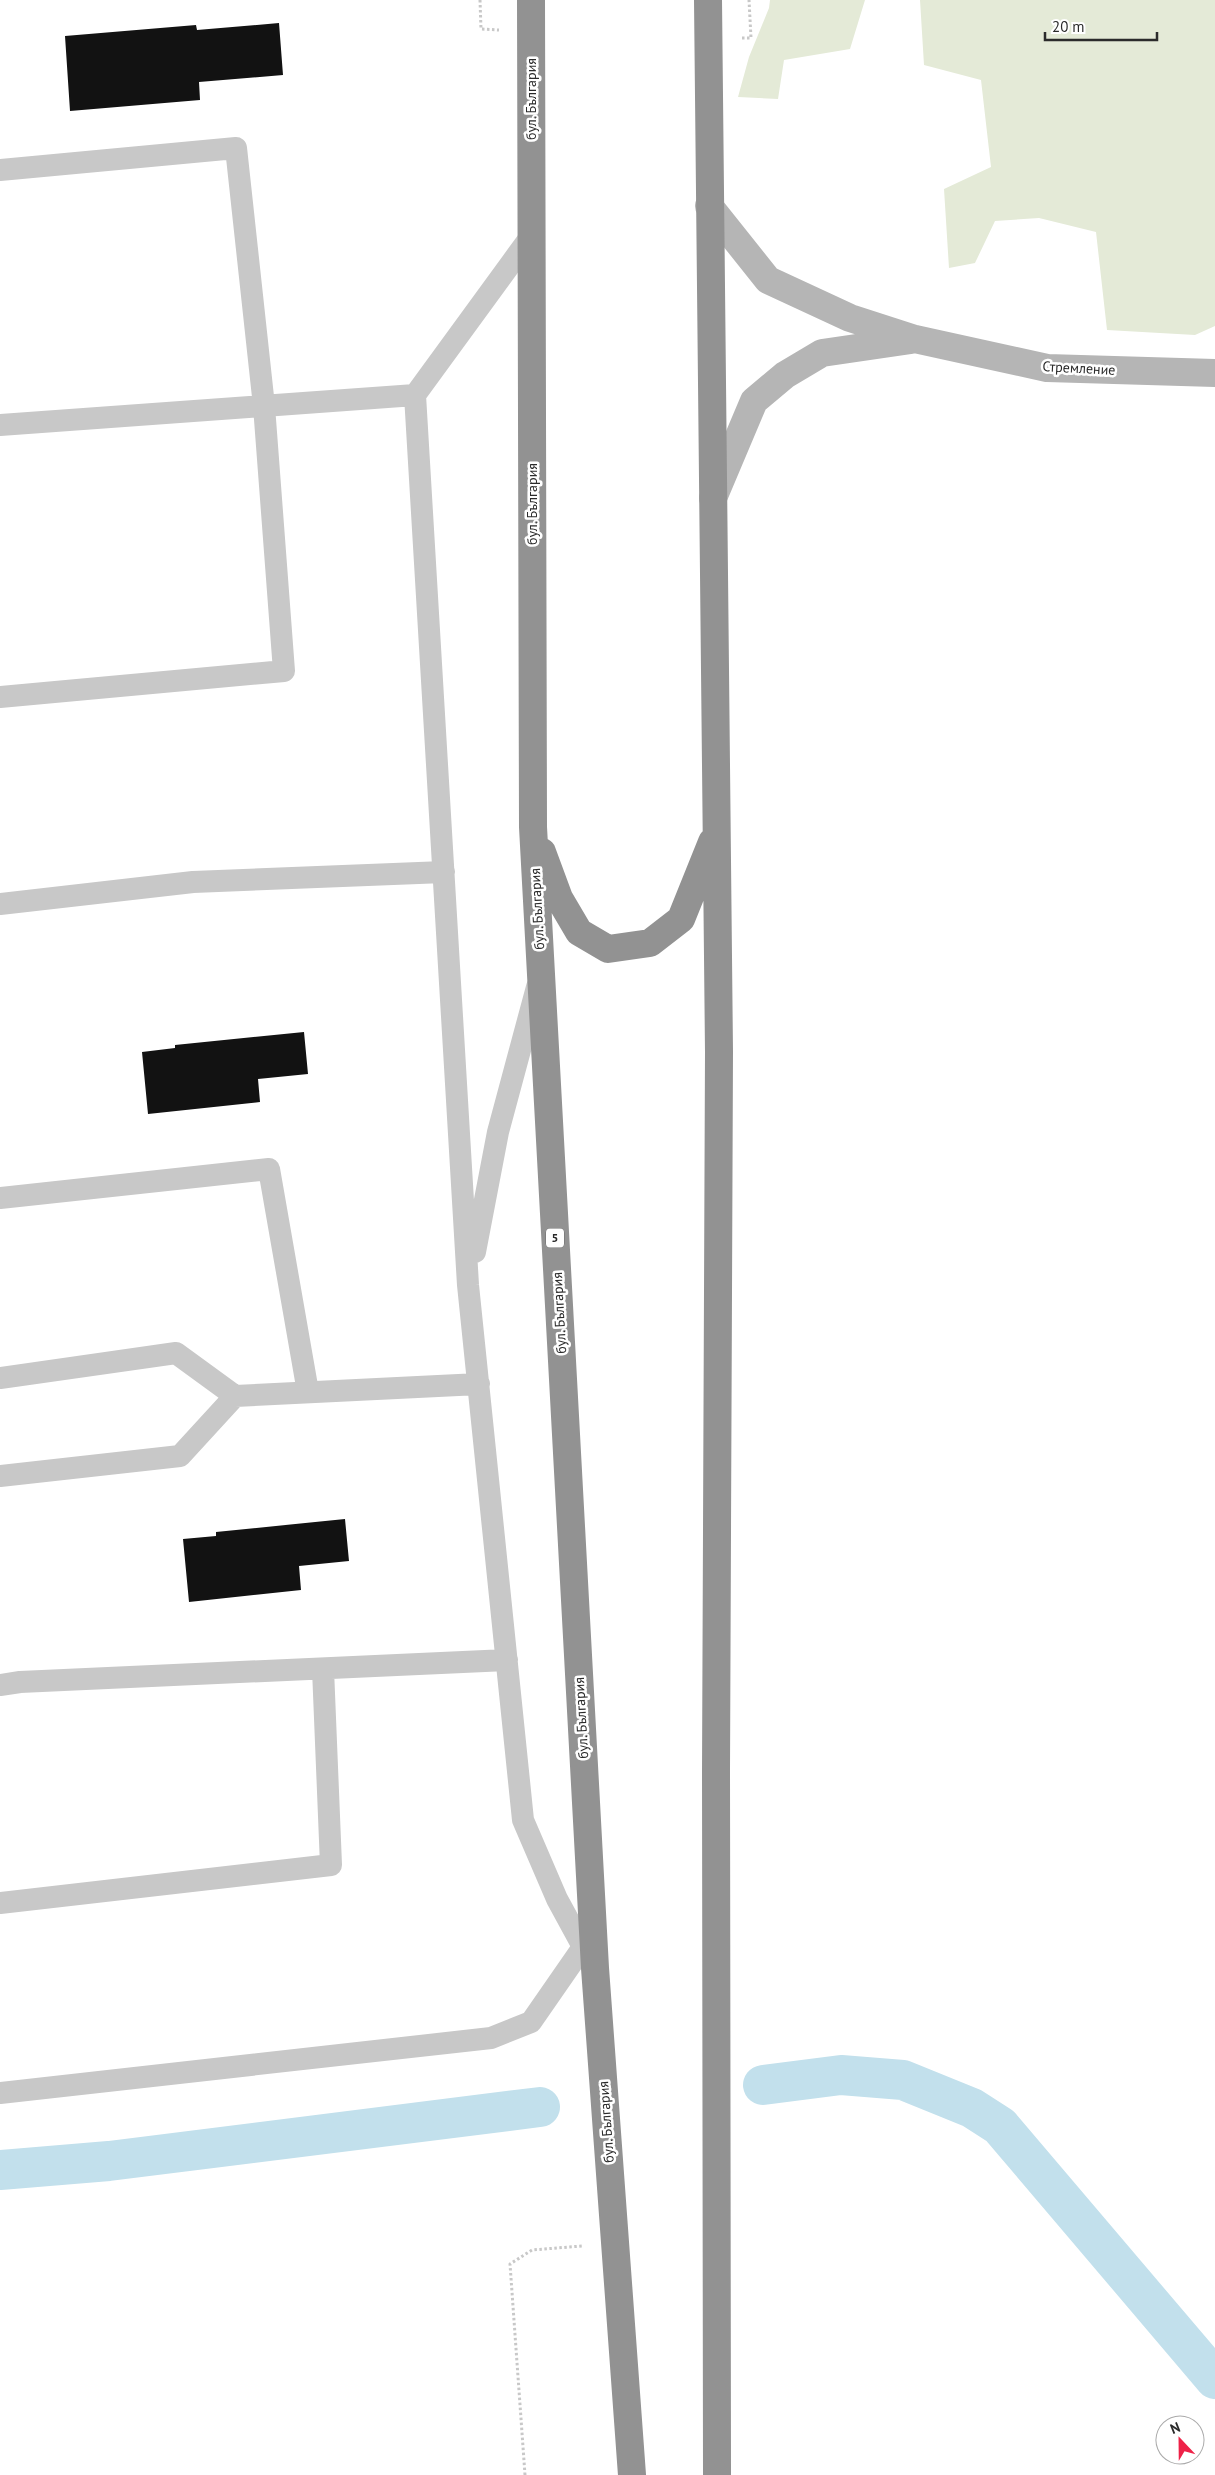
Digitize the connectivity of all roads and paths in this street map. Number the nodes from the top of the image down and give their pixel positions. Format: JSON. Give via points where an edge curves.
{"nodes":[{"id":1,"x":480,"y":0,"type":"edge"},
{"id":2,"x":531,"y":0,"type":"edge"},
{"id":3,"x":708,"y":0,"type":"edge"},
{"id":4,"x":749,"y":0,"type":"edge"},
{"id":5,"x":481,"y":29,"type":"dead end"},
{"id":6,"x":751,"y":38,"type":"dead end"},
{"id":7,"x":0,"y":170,"type":"edge"},
{"id":8,"x":709,"y":206,"type":"junction"},
{"id":9,"x":531,"y":236,"type":"junction"},
{"id":10,"x":915,"y":339,"type":"junction"},
{"id":11,"x":1215,"y":373,"type":"edge"},
{"id":12,"x":415,"y":395,"type":"junction"},
{"id":13,"x":264,"y":406,"type":"junction"},
{"id":14,"x":0,"y":425,"type":"edge"},
{"id":15,"x":713,"y":498,"type":"junction"},
{"id":16,"x":0,"y":697,"type":"edge"},
{"id":17,"x":533,"y":827,"type":"junction"},
{"id":18,"x":717,"y":831,"type":"junction"},
{"id":19,"x":444,"y":872,"type":"junction"},
{"id":20,"x":0,"y":904,"type":"edge"},
{"id":21,"x":540,"y":975,"type":"junction"},
{"id":22,"x":0,"y":1198,"type":"edge"},
{"id":23,"x":468,"y":1285,"type":"junction"},
{"id":24,"x":0,"y":1378,"type":"edge"},
{"id":25,"x":479,"y":1384,"type":"junction"},
{"id":26,"x":308,"y":1392,"type":"junction"},
{"id":27,"x":235,"y":1396,"type":"junction"},
{"id":28,"x":0,"y":1476,"type":"edge"},
{"id":29,"x":507,"y":1660,"type":"junction"},
{"id":30,"x":323,"y":1669,"type":"junction"},
{"id":31,"x":0,"y":1685,"type":"edge"},
{"id":32,"x":0,"y":1904,"type":"edge"},
{"id":33,"x":589,"y":1957,"type":"junction"},
{"id":34,"x":0,"y":2093,"type":"edge"},
{"id":35,"x":615,"y":2244,"type":"junction"},
{"id":36,"x":525,"y":2475,"type":"edge"},
{"id":37,"x":632,"y":2475,"type":"edge"},
{"id":38,"x":717,"y":2475,"type":"edge"}],
"edges":[{"from":1,"to":5,"type":"path"},
{"from":2,"to":9,"type":"highway","name":"бул. България","number":"5"},
{"from":3,"to":8,"type":"highway"},
{"from":4,"to":6,"type":"path"},
{"from":7,"to":13,"type":"lane","via":[[236,148]]},
{"from":8,"to":10,"type":"street","name":"Стремление","via":[[768,280],[850,318]]},
{"from":8,"to":15,"type":"highway"},
{"from":9,"to":12,"type":"lane"},
{"from":9,"to":17,"type":"highway","name":"бул. България","number":"5"},
{"from":10,"to":11,"type":"street","name":"Стремление","via":[[1047,368]]},
{"from":10,"to":15,"type":"street","via":[[822,353],[785,375],[754,401]]},
{"from":12,"to":13,"type":"lane"},
{"from":12,"to":19,"type":"lane"},
{"from":13,"to":14,"type":"lane"},
{"from":13,"to":16,"type":"lane","via":[[284,670]]},
{"from":15,"to":18,"type":"highway"},
{"from":17,"to":18,"type":"highway","via":[[559,898],[579,932],[608,949],[650,943],[681,919]]},
{"from":17,"to":21,"type":"highway","name":"бул. България","number":"5"},
{"from":18,"to":38,"type":"highway"},
{"from":19,"to":20,"type":"lane","via":[[193,882]]},
{"from":19,"to":23,"type":"lane"},
{"from":21,"to":23,"type":"lane","via":[[498,1132]]},
{"from":21,"to":33,"type":"highway","name":"бул. България","number":"5"},
{"from":22,"to":26,"type":"lane","via":[[269,1169]]},
{"from":23,"to":25,"type":"lane"},
{"from":24,"to":27,"type":"lane","via":[[176,1353]]},
{"from":25,"to":26,"type":"lane"},
{"from":25,"to":29,"type":"lane"},
{"from":26,"to":27,"type":"lane"},
{"from":27,"to":28,"type":"lane","via":[[180,1456]]},
{"from":29,"to":30,"type":"lane"},
{"from":29,"to":33,"type":"lane","via":[[523,1820],[557,1900]]},
{"from":30,"to":31,"type":"lane"},
{"from":30,"to":32,"type":"lane","via":[[331,1866]]},
{"from":33,"to":34,"type":"lane","via":[[530,2022],[491,2038]]},
{"from":33,"to":35,"type":"highway","name":"бул. България","number":"5"},
{"from":35,"to":36,"type":"path","via":[[532,2250],[510,2264]]},
{"from":35,"to":37,"type":"highway","name":"бул. България","number":"5"}]}
